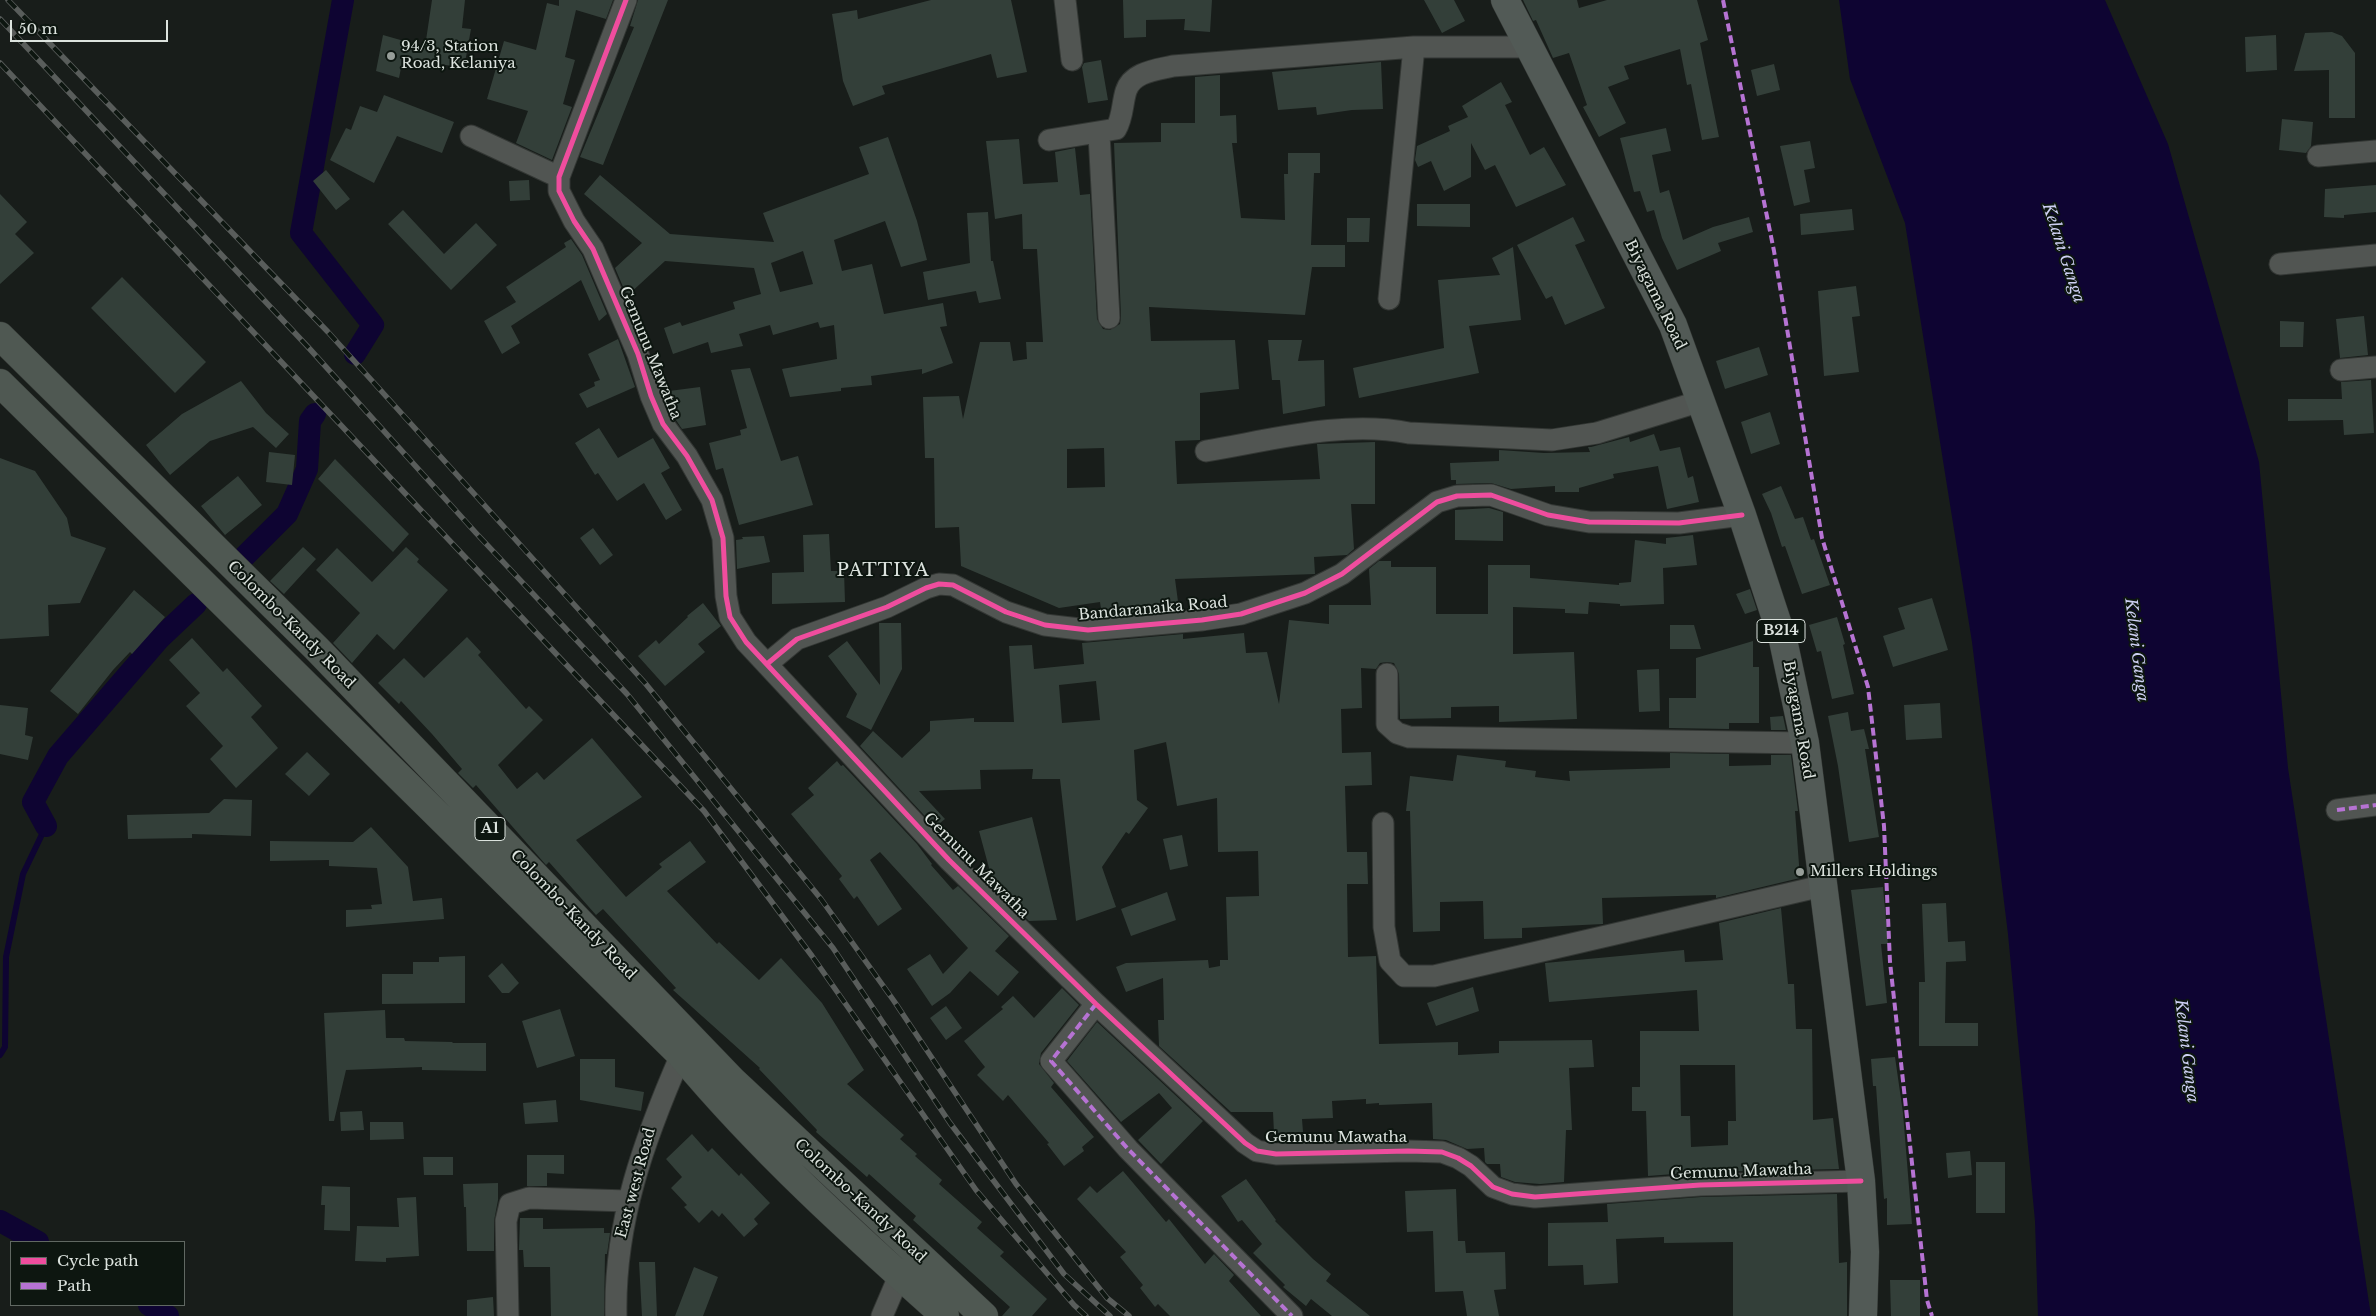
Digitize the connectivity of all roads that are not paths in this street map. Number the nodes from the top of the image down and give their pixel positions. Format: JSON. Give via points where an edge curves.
{"nodes":[{"id":1,"x":626,"y":0,"type":"edge"},
{"id":2,"x":1065,"y":0,"type":"edge"},
{"id":3,"x":1505,"y":0,"type":"edge"},
{"id":4,"x":1529,"y":47,"type":"junction"},
{"id":5,"x":1414,"y":48,"type":"junction"},
{"id":6,"x":1072,"y":60,"type":"dead end"},
{"id":7,"x":1099,"y":134,"type":"junction"},
{"id":8,"x":471,"y":136,"type":"dead end"},
{"id":9,"x":1049,"y":140,"type":"dead end"},
{"id":10,"x":2376,"y":150,"type":"edge"},
{"id":11,"x":2318,"y":156,"type":"dead end"},
{"id":12,"x":559,"y":177,"type":"junction"},
{"id":13,"x":2376,"y":255,"type":"edge"},
{"id":14,"x":2280,"y":264,"type":"dead end"},
{"id":15,"x":1389,"y":299,"type":"dead end"},
{"id":16,"x":1109,"y":318,"type":"dead end"},
{"id":17,"x":0,"y":336,"type":"edge"},
{"id":18,"x":2376,"y":367,"type":"edge"},
{"id":19,"x":2341,"y":370,"type":"dead end"},
{"id":20,"x":0,"y":383,"type":"edge"},
{"id":21,"x":1701,"y":401,"type":"junction"},
{"id":22,"x":1206,"y":451,"type":"dead end"},
{"id":23,"x":1742,"y":515,"type":"junction"},
{"id":24,"x":768,"y":664,"type":"junction"},
{"id":25,"x":1387,"y":674,"type":"dead end"},
{"id":26,"x":1805,"y":743,"type":"junction"},
{"id":27,"x":2376,"y":805,"type":"edge"},
{"id":28,"x":2337,"y":810,"type":"dead end"},
{"id":29,"x":1383,"y":823,"type":"dead end"},
{"id":30,"x":1822,"y":886,"type":"junction"},
{"id":31,"x":1096,"y":1004,"type":"junction"},
{"id":32,"x":681,"y":1055,"type":"junction"},
{"id":33,"x":1861,"y":1181,"type":"junction"},
{"id":34,"x":628,"y":1201,"type":"junction"},
{"id":35,"x":900,"y":1274,"type":"junction"},
{"id":36,"x":508,"y":1316,"type":"edge"},
{"id":37,"x":616,"y":1316,"type":"edge"},
{"id":38,"x":882,"y":1316,"type":"edge"},
{"id":39,"x":945,"y":1316,"type":"edge"},
{"id":40,"x":984,"y":1316,"type":"edge"},
{"id":41,"x":1292,"y":1316,"type":"edge"},
{"id":42,"x":1863,"y":1316,"type":"edge"}],
"edges":[{"from":1,"to":12,"type":"street"},
{"from":2,"to":6,"type":"street"},
{"from":3,"to":4,"type":"main road","name":"Biyagama Road","number":"B214"},
{"from":4,"to":5,"type":"street"},
{"from":4,"to":21,"type":"main road","name":"Biyagama Road","number":"B214","via":[[1673,325]]},
{"from":5,"to":7,"type":"street","via":[[1173,66],[1145,72],[1134,79],[1127,90],[1116,129]]},
{"from":5,"to":15,"type":"street"},
{"from":7,"to":9,"type":"street"},
{"from":7,"to":16,"type":"street"},
{"from":8,"to":12,"type":"street"},
{"from":10,"to":11,"type":"street"},
{"from":12,"to":24,"type":"street","name":"Gemunu Mawatha","via":[[560,191],[574,221],[594,248],[663,424],[687,456],[712,500],[722,538],[730,617],[746,642]]},
{"from":13,"to":14,"type":"street"},
{"from":17,"to":40,"type":"highway","name":"Colombo-Kandy Road","number":"A1","via":[[317,649],[732,1080]]},
{"from":18,"to":19,"type":"street"},
{"from":20,"to":32,"type":"highway","name":"Colombo-Kandy Road","number":"A1"},
{"from":21,"to":22,"type":"street","via":[[1597,433],[1552,440],[1410,433],[1388,429],[1325,432]]},
{"from":21,"to":23,"type":"main road","name":"Biyagama Road","number":"B214"},
{"from":23,"to":24,"type":"street","name":"Bandaranaika Road","via":[[1678,522],[1589,522],[1548,515],[1491,495],[1458,496],[1437,502],[1342,574],[1305,593],[1241,614],[1088,630],[1045,624],[1006,612],[953,585],[939,584],[887,607],[797,639]]},
{"from":23,"to":26,"type":"main road","name":"Biyagama Road","number":"B214","via":[[1783,640]]},
{"from":24,"to":31,"type":"street","name":"Gemunu Mawatha","via":[[949,860]]},
{"from":25,"to":26,"type":"street","via":[[1388,724],[1397,733],[1408,737]]},
{"from":26,"to":30,"type":"main road","name":"Biyagama Road","number":"B214"},
{"from":27,"to":28,"type":"street"},
{"from":29,"to":30,"type":"street","via":[[1384,927],[1390,961],[1404,976],[1434,976]]},
{"from":30,"to":33,"type":"main road","name":"Biyagama Road","number":"B214"},
{"from":31,"to":33,"type":"street","name":"Gemunu Mawatha","via":[[1245,1143],[1257,1150],[1276,1154],[1442,1152],[1471,1166],[1493,1187],[1535,1197],[1700,1185]]},
{"from":31,"to":41,"type":"street","via":[[1051,1061],[1128,1149]]},
{"from":32,"to":34,"type":"street","name":"East west Road","via":[[654,1117]]},
{"from":32,"to":35,"type":"highway","name":"Colombo-Kandy Road","number":"A1","via":[[717,1098],[790,1172]]},
{"from":33,"to":42,"type":"main road","name":"Biyagama Road","number":"B214","via":[[1865,1252]]},
{"from":34,"to":36,"type":"street","via":[[529,1198],[510,1204],[506,1220]]},
{"from":34,"to":37,"type":"street","name":"East west Road","via":[[615,1284]]},
{"from":35,"to":38,"type":"street"},
{"from":35,"to":39,"type":"highway","name":"Colombo-Kandy Road","number":"A1"}]}
